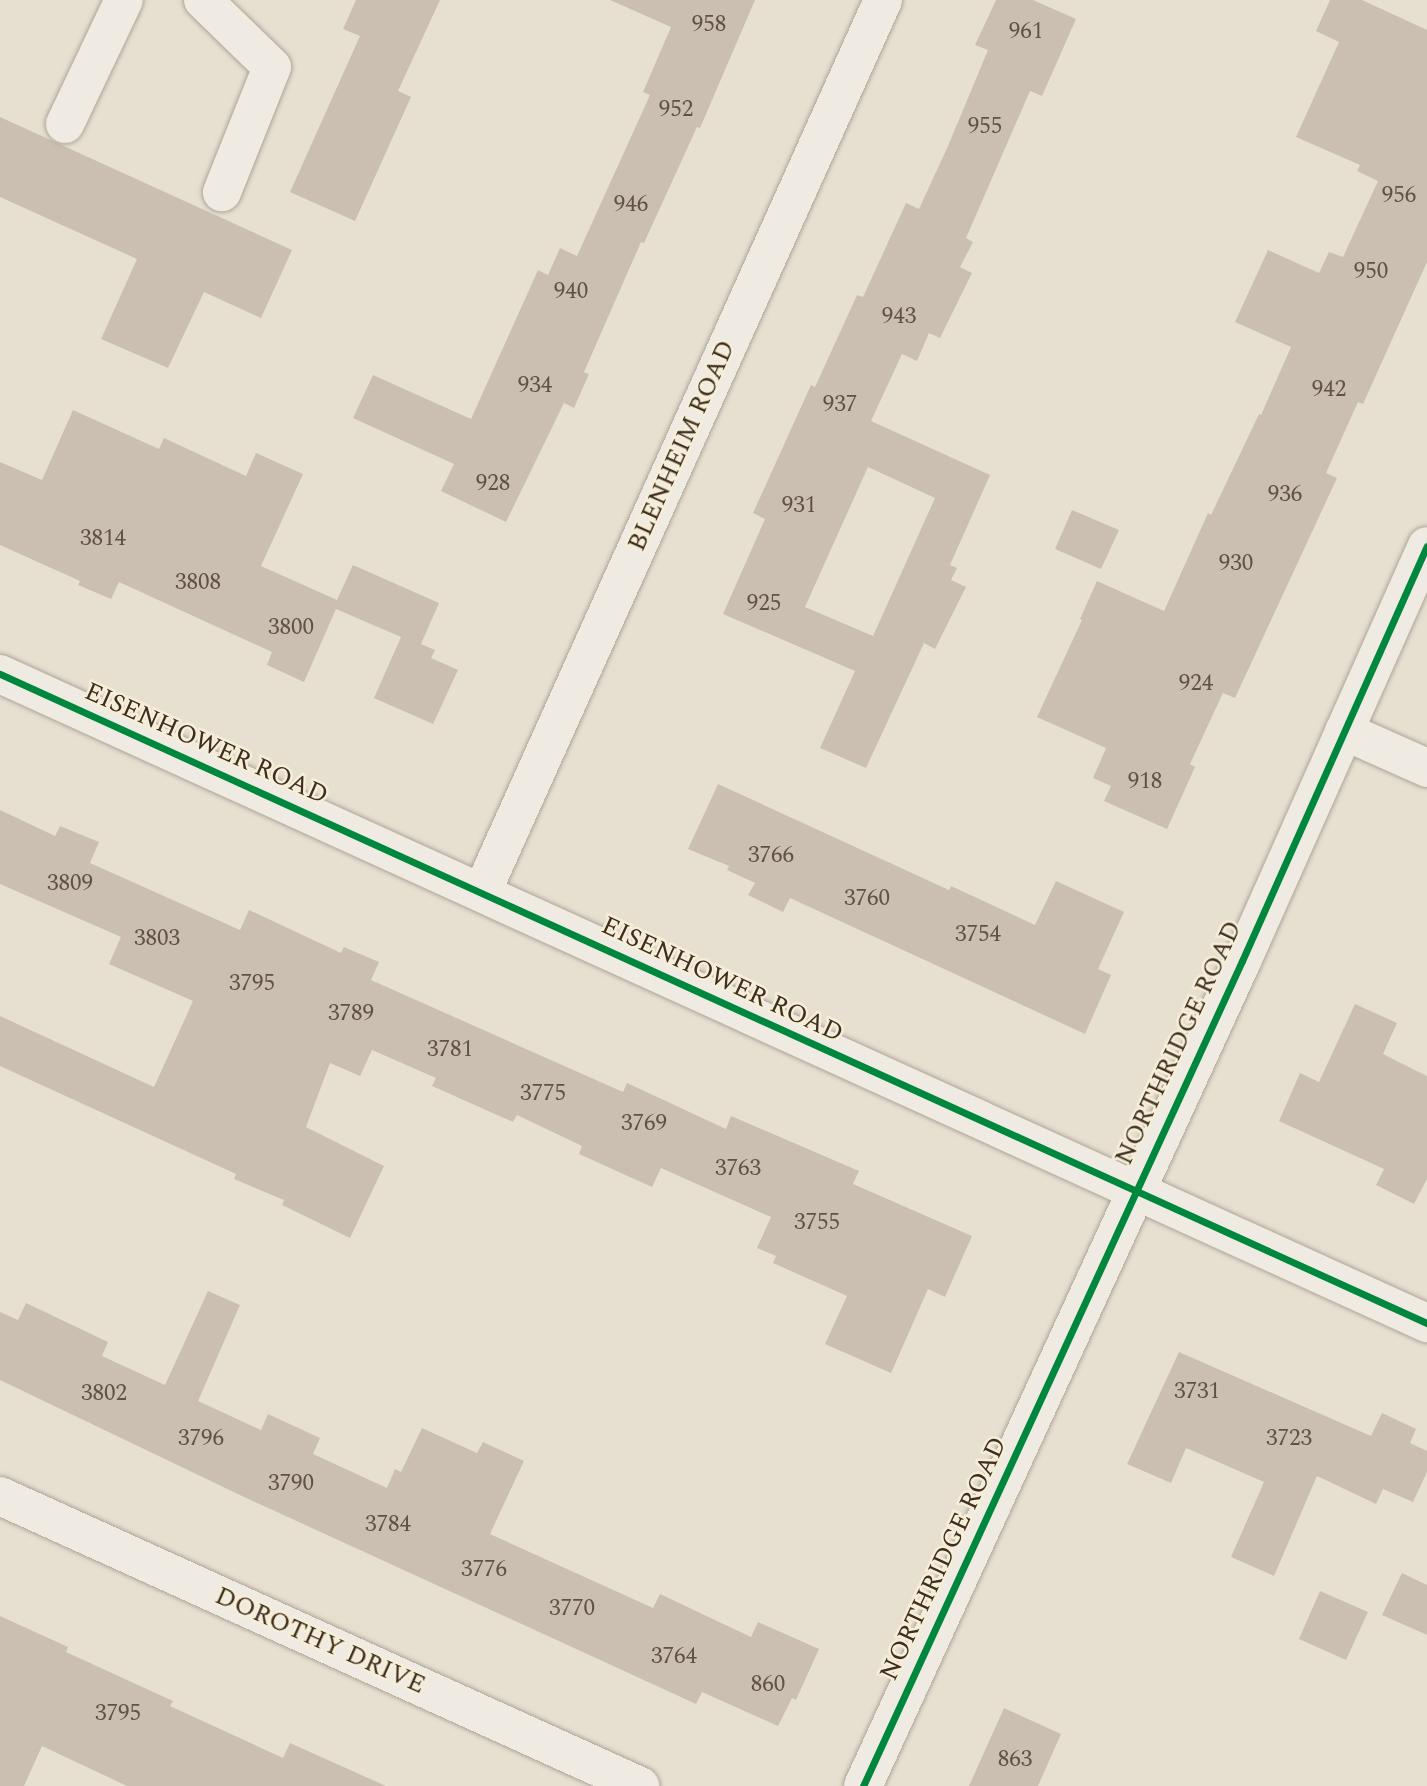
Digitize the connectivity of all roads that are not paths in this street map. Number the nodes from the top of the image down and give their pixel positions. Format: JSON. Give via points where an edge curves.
{"nodes":[{"id":1,"x":124,"y":0,"type":"edge"},
{"id":2,"x":203,"y":0,"type":"edge"},
{"id":3,"x":883,"y":0,"type":"edge"},
{"id":4,"x":65,"y":124,"type":"dead end"},
{"id":5,"x":222,"y":192,"type":"dead end"},
{"id":6,"x":1427,"y":546,"type":"edge"},
{"id":7,"x":0,"y":674,"type":"edge"},
{"id":8,"x":1345,"y":730,"type":"junction"},
{"id":9,"x":1427,"y":768,"type":"edge"},
{"id":10,"x":481,"y":892,"type":"junction"},
{"id":11,"x":1134,"y":1190,"type":"junction"},
{"id":12,"x":1427,"y":1323,"type":"edge"},
{"id":13,"x":0,"y":1496,"type":"edge"},
{"id":14,"x":640,"y":1786,"type":"edge"},
{"id":15,"x":863,"y":1786,"type":"edge"}],
"edges":[{"from":1,"to":4,"type":"street"},
{"from":2,"to":5,"type":"street","via":[[272,67]]},
{"from":3,"to":10,"type":"street","name":"BLENHEIM ROAD"},
{"from":6,"to":8,"type":"street","name":"NORTHRIDGE ROAD"},
{"from":7,"to":10,"type":"street","name":"EISENHOWER ROAD"},
{"from":8,"to":9,"type":"street"},
{"from":8,"to":11,"type":"street","name":"NORTHRIDGE ROAD"},
{"from":10,"to":11,"type":"street","name":"EISENHOWER ROAD"},
{"from":11,"to":12,"type":"street","name":"EISENHOWER ROAD"},
{"from":11,"to":15,"type":"street","name":"NORTHRIDGE ROAD"},
{"from":13,"to":14,"type":"street","name":"DOROTHY DRIVE"}]}
